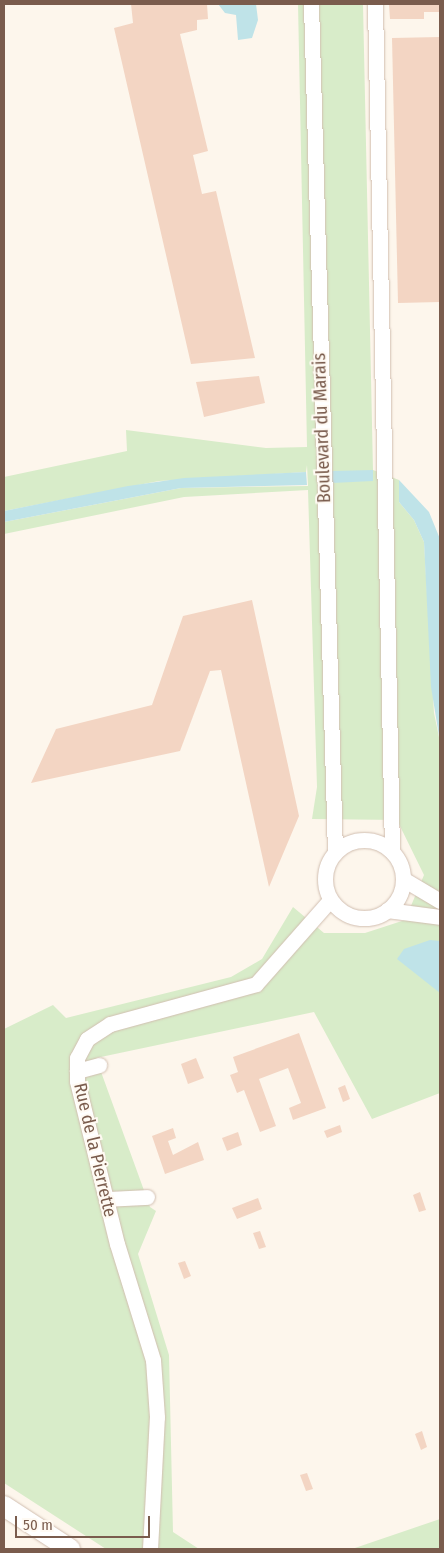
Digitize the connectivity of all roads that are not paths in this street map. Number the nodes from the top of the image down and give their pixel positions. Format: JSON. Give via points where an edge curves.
{"nodes":[{"id":1,"x":311,"y":4,"type":"edge"},
{"id":2,"x":375,"y":4,"type":"edge"},
{"id":3,"x":392,"y":852,"type":"junction"},
{"id":4,"x":335,"y":853,"type":"junction"},
{"id":5,"x":403,"y":878,"type":"junction"},
{"id":6,"x":330,"y":900,"type":"junction"},
{"id":7,"x":440,"y":901,"type":"edge"},
{"id":8,"x":387,"y":910,"type":"junction"},
{"id":9,"x":440,"y":917,"type":"edge"},
{"id":10,"x":99,"y":1065,"type":"dead end"},
{"id":11,"x":77,"y":1071,"type":"junction"},
{"id":12,"x":147,"y":1197,"type":"dead end"},
{"id":13,"x":106,"y":1199,"type":"junction"},
{"id":14,"x":4,"y":1506,"type":"edge"},
{"id":15,"x":70,"y":1549,"type":"edge"},
{"id":16,"x":150,"y":1549,"type":"edge"}],
"edges":[{"from":1,"to":4,"type":"street","name":"Boulevard du Marais"},
{"from":2,"to":3,"type":"street"},
{"from":3,"to":4,"type":"street","via":[[381,844],[356,841]]},
{"from":3,"to":5,"type":"street"},
{"from":4,"to":6,"type":"street","via":[[325,876]]},
{"from":5,"to":7,"type":"street"},
{"from":5,"to":8,"type":"street","via":[[396,902]]},
{"from":6,"to":8,"type":"street","via":[[350,916],[369,918]]},
{"from":6,"to":11,"type":"street","name":"Rue de la Pierrette","via":[[256,984],[110,1024],[84,1043],[77,1058]]},
{"from":8,"to":9,"type":"street"},
{"from":10,"to":11,"type":"street"},
{"from":11,"to":13,"type":"street","name":"Rue de la Pierrette"},
{"from":12,"to":13,"type":"street"},
{"from":13,"to":16,"type":"street","name":"Rue de la Pierrette","via":[[153,1360],[157,1417]]},
{"from":14,"to":15,"type":"street"}]}
